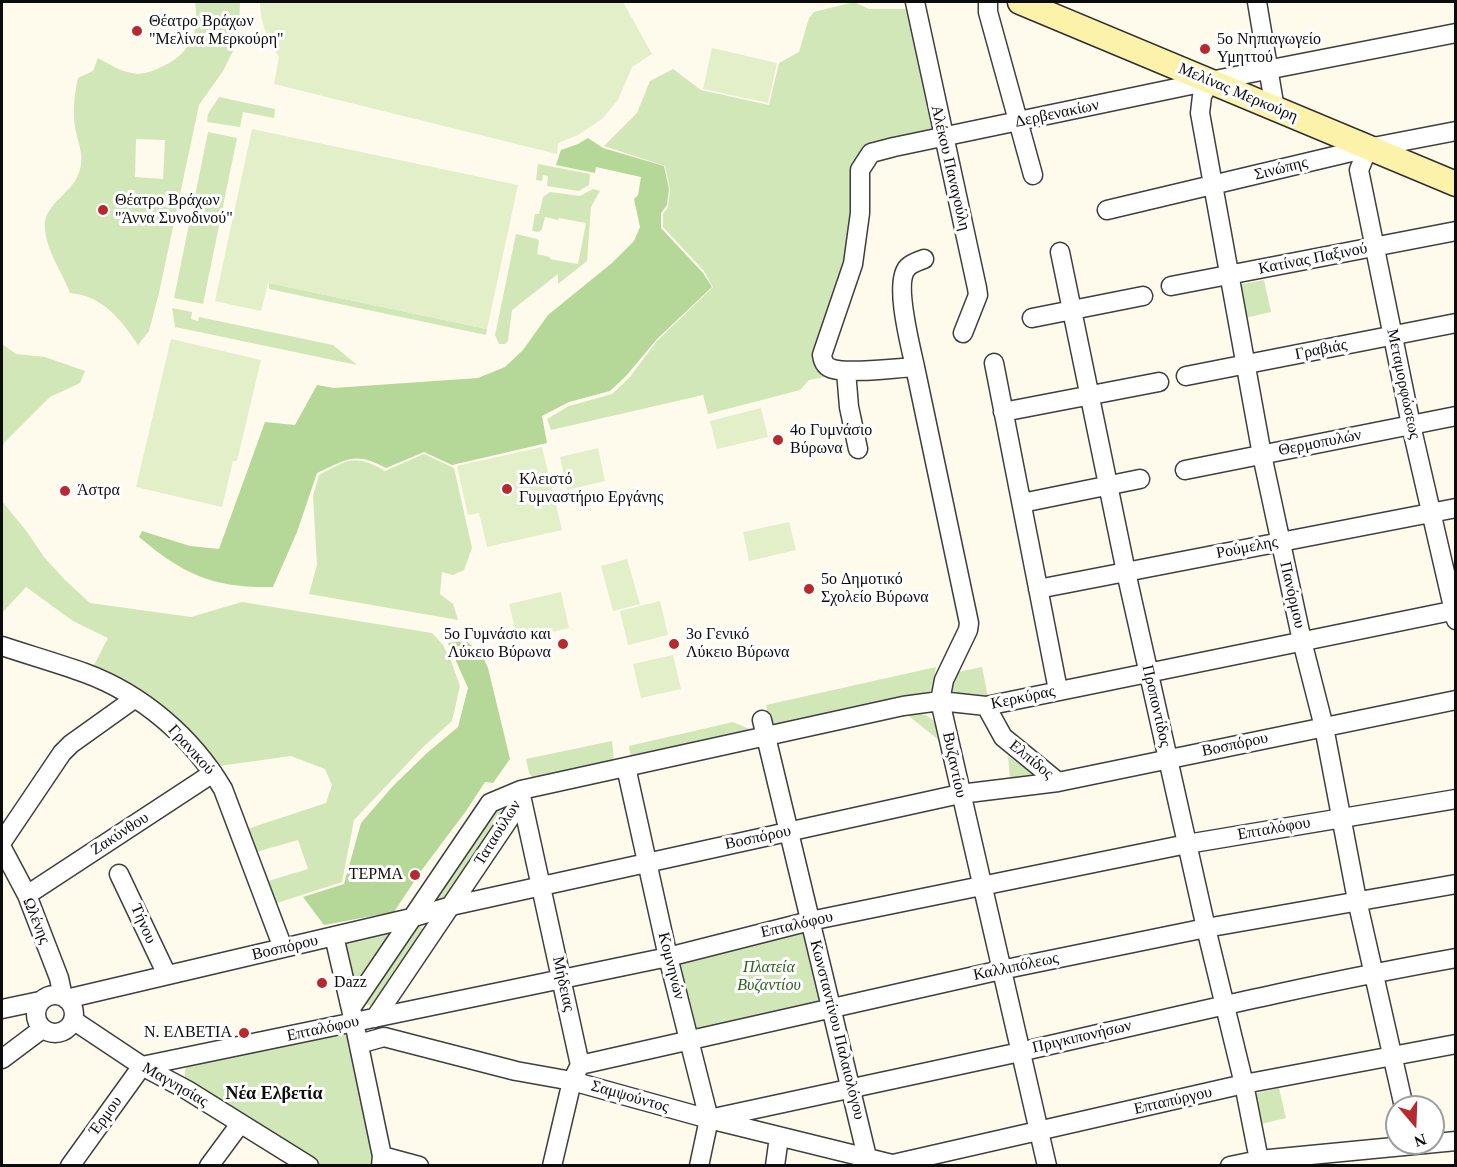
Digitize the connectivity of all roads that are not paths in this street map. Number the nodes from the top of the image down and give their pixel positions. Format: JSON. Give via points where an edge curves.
{"nodes":[{"id":1,"x":915,"y":2,"type":"edge"},
{"id":2,"x":988,"y":2,"type":"edge"},
{"id":3,"x":1020,"y":2,"type":"edge"},
{"id":4,"x":1257,"y":2,"type":"edge"},
{"id":5,"x":1455,"y":33,"type":"edge"},
{"id":6,"x":1268,"y":70,"type":"junction"},
{"id":7,"x":1210,"y":81,"type":"junction"},
{"id":8,"x":1275,"y":109,"type":"junction"},
{"id":9,"x":1019,"y":122,"type":"junction"},
{"id":10,"x":1455,"y":131,"type":"edge"},
{"id":11,"x":943,"y":138,"type":"junction"},
{"id":12,"x":1368,"y":148,"type":"junction"},
{"id":13,"x":1033,"y":175,"type":"dead end"},
{"id":14,"x":1455,"y":184,"type":"edge"},
{"id":15,"x":1213,"y":186,"type":"junction"},
{"id":16,"x":1107,"y":210,"type":"dead end"},
{"id":17,"x":1455,"y":231,"type":"edge"},
{"id":18,"x":1374,"y":248,"type":"junction"},
{"id":19,"x":1060,"y":252,"type":"dead end"},
{"id":20,"x":924,"y":258,"type":"dead end"},
{"id":21,"x":1228,"y":275,"type":"junction"},
{"id":22,"x":1171,"y":286,"type":"dead end"},
{"id":23,"x":1143,"y":296,"type":"dead end"},
{"id":24,"x":1071,"y":310,"type":"junction"},
{"id":25,"x":1032,"y":318,"type":"dead end"},
{"id":26,"x":1455,"y":323,"type":"edge"},
{"id":27,"x":963,"y":333,"type":"dead end"},
{"id":28,"x":1392,"y":336,"type":"junction"},
{"id":29,"x":994,"y":363,"type":"dead end"},
{"id":30,"x":1246,"y":365,"type":"junction"},
{"id":31,"x":915,"y":368,"type":"junction"},
{"id":32,"x":846,"y":371,"type":"junction"},
{"id":33,"x":1186,"y":376,"type":"dead end"},
{"id":34,"x":1159,"y":382,"type":"dead end"},
{"id":35,"x":1088,"y":396,"type":"junction"},
{"id":36,"x":1003,"y":412,"type":"junction"},
{"id":37,"x":1455,"y":416,"type":"edge"},
{"id":38,"x":1411,"y":425,"type":"junction"},
{"id":39,"x":858,"y":449,"type":"dead end"},
{"id":40,"x":1262,"y":455,"type":"junction"},
{"id":41,"x":1185,"y":470,"type":"dead end"},
{"id":42,"x":1140,"y":479,"type":"dead end"},
{"id":43,"x":1107,"y":486,"type":"junction"},
{"id":44,"x":1022,"y":503,"type":"junction"},
{"id":45,"x":1455,"y":508,"type":"edge"},
{"id":46,"x":1430,"y":513,"type":"junction"},
{"id":47,"x":1280,"y":542,"type":"junction"},
{"id":48,"x":1126,"y":572,"type":"junction"},
{"id":49,"x":1038,"y":590,"type":"junction"},
{"id":50,"x":1455,"y":614,"type":"edge"},
{"id":51,"x":1302,"y":641,"type":"junction"},
{"id":52,"x":2,"y":646,"type":"edge"},
{"id":53,"x":1148,"y":672,"type":"junction"},
{"id":54,"x":1058,"y":690,"type":"junction"},
{"id":55,"x":134,"y":699,"type":"junction"},
{"id":56,"x":1455,"y":700,"type":"edge"},
{"id":57,"x":940,"y":701,"type":"junction"},
{"id":58,"x":986,"y":706,"type":"junction"},
{"id":59,"x":1324,"y":727,"type":"junction"},
{"id":60,"x":764,"y":728,"type":"junction"},
{"id":61,"x":1169,"y":759,"type":"junction"},
{"id":62,"x":626,"y":767,"type":"junction"},
{"id":63,"x":213,"y":773,"type":"junction"},
{"id":64,"x":1058,"y":782,"type":"junction"},
{"id":65,"x":960,"y":794,"type":"junction"},
{"id":66,"x":521,"y":795,"type":"junction"},
{"id":67,"x":1455,"y":800,"type":"edge"},
{"id":68,"x":1342,"y":817,"type":"junction"},
{"id":69,"x":789,"y":832,"type":"junction"},
{"id":70,"x":2,"y":842,"type":"edge"},
{"id":71,"x":1187,"y":844,"type":"junction"},
{"id":72,"x":2,"y":848,"type":"edge"},
{"id":73,"x":647,"y":863,"type":"junction"},
{"id":74,"x":119,"y":874,"type":"dead end"},
{"id":75,"x":1455,"y":884,"type":"edge"},
{"id":76,"x":542,"y":886,"type":"junction"},
{"id":77,"x":982,"y":886,"type":"junction"},
{"id":78,"x":27,"y":895,"type":"junction"},
{"id":79,"x":1357,"y":900,"type":"junction"},
{"id":80,"x":451,"y":906,"type":"junction"},
{"id":81,"x":411,"y":918,"type":"junction"},
{"id":82,"x":810,"y":921,"type":"junction"},
{"id":83,"x":1206,"y":928,"type":"junction"},
{"id":84,"x":334,"y":936,"type":"junction"},
{"id":85,"x":283,"y":948,"type":"junction"},
{"id":86,"x":668,"y":957,"type":"junction"},
{"id":87,"x":1455,"y":958,"type":"edge"},
{"id":88,"x":1001,"y":970,"type":"junction"},
{"id":89,"x":1373,"y":972,"type":"junction"},
{"id":90,"x":167,"y":975,"type":"junction"},
{"id":91,"x":562,"y":979,"type":"junction"},
{"id":92,"x":64,"y":998,"type":"junction"},
{"id":93,"x":40,"y":1001,"type":"junction"},
{"id":94,"x":1225,"y":1005,"type":"junction"},
{"id":95,"x":831,"y":1008,"type":"junction"},
{"id":96,"x":2,"y":1009,"type":"edge"},
{"id":97,"x":353,"y":1015,"type":"junction"},
{"id":98,"x":375,"y":1018,"type":"junction"},
{"id":99,"x":73,"y":1020,"type":"junction"},
{"id":100,"x":42,"y":1029,"type":"junction"},
{"id":101,"x":690,"y":1041,"type":"junction"},
{"id":102,"x":359,"y":1044,"type":"junction"},
{"id":103,"x":1455,"y":1044,"type":"edge"},
{"id":104,"x":1020,"y":1052,"type":"junction"},
{"id":105,"x":1392,"y":1054,"type":"junction"},
{"id":106,"x":2,"y":1059,"type":"edge"},
{"id":107,"x":580,"y":1065,"type":"junction"},
{"id":108,"x":142,"y":1066,"type":"junction"},
{"id":109,"x":572,"y":1081,"type":"junction"},
{"id":110,"x":1244,"y":1084,"type":"junction"},
{"id":111,"x":851,"y":1089,"type":"junction"},
{"id":112,"x":1401,"y":1095,"type":"edge"},
{"id":113,"x":709,"y":1119,"type":"junction"},
{"id":114,"x":240,"y":1124,"type":"junction"},
{"id":115,"x":1039,"y":1132,"type":"junction"},
{"id":116,"x":779,"y":1137,"type":"junction"},
{"id":117,"x":1385,"y":1150,"type":"edge"},
{"id":118,"x":1345,"y":1158,"type":"edge"},
{"id":119,"x":1259,"y":1160,"type":"junction"},
{"id":120,"x":382,"y":1161,"type":"edge"},
{"id":121,"x":867,"y":1161,"type":"edge"},
{"id":122,"x":897,"y":1165,"type":"edge"},
{"id":123,"x":70,"y":1166,"type":"edge"},
{"id":124,"x":209,"y":1166,"type":"edge"},
{"id":125,"x":309,"y":1166,"type":"edge"},
{"id":126,"x":419,"y":1166,"type":"edge"},
{"id":127,"x":552,"y":1166,"type":"edge"},
{"id":128,"x":699,"y":1166,"type":"edge"},
{"id":129,"x":775,"y":1166,"type":"edge"},
{"id":130,"x":1047,"y":1166,"type":"edge"},
{"id":131,"x":1230,"y":1166,"type":"edge"}],
"edges":[{"from":1,"to":11,"type":"street","name":"Αλέκου Παναγούλη"},
{"from":2,"to":9,"type":"street"},
{"from":3,"to":7,"type":"street","name":"Μελίνας Μερκούρη"},
{"from":4,"to":6,"type":"street"},
{"from":5,"to":6,"type":"street","name":"Δερβενακίων"},
{"from":6,"to":7,"type":"street","name":"Δερβενακίων"},
{"from":6,"to":8,"type":"street"},
{"from":7,"to":8,"type":"street","name":"Μελίνας Μερκούρη"},
{"from":7,"to":9,"type":"street","name":"Δερβενακίων"},
{"from":7,"to":15,"type":"street","name":"Πανόρμου","via":[[1202,96],[1200,113]]},
{"from":8,"to":12,"type":"street","name":"Μελίνας Μερκούρη"},
{"from":9,"to":11,"type":"street","name":"Δερβενακίων"},
{"from":9,"to":13,"type":"street"},
{"from":10,"to":12,"type":"street","name":"Σινώπης"},
{"from":11,"to":27,"type":"street","name":"Αλέκου Παναγούλη","via":[[978,295]]},
{"from":11,"to":32,"type":"street","name":"Δερβενακίων","via":[[871,153],[860,170],[855,252],[822,355],[826,366]]},
{"from":12,"to":14,"type":"street","name":"Μελίνας Μερκούρη"},
{"from":12,"to":15,"type":"street","name":"Σινώπης"},
{"from":12,"to":18,"type":"street","name":"Μεταμορφώσεως","via":[[1359,170]]},
{"from":15,"to":16,"type":"street","name":"Σινώπης"},
{"from":15,"to":21,"type":"street","name":"Πανόρμου"},
{"from":17,"to":18,"type":"street","name":"Κατίνας Παξινού"},
{"from":18,"to":21,"type":"street","name":"Κατίνας Παξινού"},
{"from":18,"to":28,"type":"street","name":"Μεταμορφώσεως"},
{"from":19,"to":24,"type":"street","name":"Προποντίδος"},
{"from":20,"to":31,"type":"street","name":"Βυζαντίου","via":[[907,267],[902,277]]},
{"from":21,"to":22,"type":"street","name":"Κατίνας Παξινού"},
{"from":21,"to":30,"type":"street","name":"Πανόρμου"},
{"from":23,"to":24,"type":"street"},
{"from":24,"to":25,"type":"street"},
{"from":24,"to":35,"type":"street","name":"Προποντίδος"},
{"from":26,"to":28,"type":"street","name":"Γραβιάς"},
{"from":28,"to":30,"type":"street","name":"Γραβιάς"},
{"from":28,"to":38,"type":"street","name":"Μεταμορφώσεως"},
{"from":29,"to":36,"type":"street"},
{"from":30,"to":33,"type":"street","name":"Γραβιάς"},
{"from":30,"to":40,"type":"street","name":"Πανόρμου"},
{"from":31,"to":32,"type":"street"},
{"from":31,"to":57,"type":"street","name":"Βυζαντίου","via":[[969,623],[944,680]]},
{"from":32,"to":39,"type":"street"},
{"from":34,"to":35,"type":"street"},
{"from":35,"to":36,"type":"street"},
{"from":35,"to":43,"type":"street","name":"Προποντίδος"},
{"from":36,"to":44,"type":"street"},
{"from":37,"to":38,"type":"street","name":"Θερμοπυλών"},
{"from":38,"to":40,"type":"street","name":"Θερμοπυλών"},
{"from":38,"to":46,"type":"street","name":"Μεταμορφώσεως"},
{"from":40,"to":41,"type":"street","name":"Θερμοπυλών"},
{"from":40,"to":47,"type":"street","name":"Πανόρμου"},
{"from":42,"to":43,"type":"street"},
{"from":43,"to":44,"type":"street"},
{"from":43,"to":48,"type":"street","name":"Προποντίδος"},
{"from":44,"to":49,"type":"street"},
{"from":45,"to":46,"type":"street","name":"Ρούμελης"},
{"from":46,"to":47,"type":"street","name":"Ρούμελης"},
{"from":46,"to":50,"type":"street","name":"Μεταμορφώσεως"},
{"from":47,"to":48,"type":"street","name":"Ρούμελης"},
{"from":47,"to":51,"type":"street","name":"Πανόρμου"},
{"from":48,"to":49,"type":"street","name":"Ρούμελης"},
{"from":48,"to":53,"type":"street","name":"Προποντίδος"},
{"from":49,"to":54,"type":"street"},
{"from":50,"to":51,"type":"street","name":"Κερκύρας"},
{"from":51,"to":53,"type":"street","name":"Κερκύρας"},
{"from":51,"to":59,"type":"street","name":"Πανόρμου"},
{"from":52,"to":55,"type":"street","name":"Γρανικού","via":[[87,674]]},
{"from":53,"to":54,"type":"street","name":"Κερκύρας"},
{"from":53,"to":61,"type":"street","name":"Προποντίδος"},
{"from":54,"to":58,"type":"street","name":"Κερκύρας"},
{"from":55,"to":63,"type":"street","name":"Γρανικού","via":[[179,733]]},
{"from":55,"to":70,"type":"street","via":[[62,753]]},
{"from":56,"to":59,"type":"street","name":"Βοσπόρου"},
{"from":57,"to":58,"type":"street","name":"Κερκύρας"},
{"from":57,"to":60,"type":"street","name":"Κερκύρας"},
{"from":57,"to":65,"type":"street","name":"Βυζαντίου"},
{"from":58,"to":64,"type":"street","name":"Ελπίδος","via":[[1003,737]]},
{"from":59,"to":61,"type":"street","name":"Βοσπόρου"},
{"from":59,"to":68,"type":"street","name":"Πανόρμου"},
{"from":60,"to":62,"type":"street","name":"Κερκύρας"},
{"from":60,"to":69,"type":"street","name":"Κωνσταντίνου Παλαιολόγου"},
{"from":61,"to":64,"type":"street","name":"Βοσπόρου"},
{"from":61,"to":71,"type":"street","name":"Προποντίδος"},
{"from":62,"to":66,"type":"street","name":"Κερκύρας"},
{"from":62,"to":73,"type":"street","name":"Κομνηνών"},
{"from":63,"to":78,"type":"street","name":"Ζακύνθου"},
{"from":63,"to":85,"type":"street","name":"Γρανικού","via":[[223,789]]},
{"from":64,"to":65,"type":"street","name":"Βοσπόρου"},
{"from":65,"to":69,"type":"street","name":"Βοσπόρου"},
{"from":65,"to":77,"type":"street","name":"Βυζαντίου"},
{"from":66,"to":76,"type":"street","name":"Μήδειας"},
{"from":66,"to":80,"type":"street","name":"Ταταούλων"},
{"from":66,"to":81,"type":"street","name":"Ταταούλων","via":[[490,803]]},
{"from":67,"to":68,"type":"street","name":"Επταλόφου"},
{"from":68,"to":71,"type":"street","name":"Επταλόφου"},
{"from":68,"to":79,"type":"street","name":"Πανόρμου"},
{"from":69,"to":73,"type":"street","name":"Βοσπόρου"},
{"from":69,"to":82,"type":"street","name":"Κωνσταντίνου Παλαιολόγου"},
{"from":71,"to":77,"type":"street","name":"Επταλόφου"},
{"from":71,"to":83,"type":"street","name":"Προποντίδος"},
{"from":72,"to":78,"type":"street","name":"Ωλένης"},
{"from":73,"to":76,"type":"street","name":"Βοσπόρου"},
{"from":73,"to":86,"type":"street","name":"Κομνηνών"},
{"from":74,"to":90,"type":"street","name":"Τήνου"},
{"from":75,"to":79,"type":"street","name":"Καλλιπόλεως"},
{"from":76,"to":80,"type":"street","name":"Βοσπόρου"},
{"from":76,"to":91,"type":"street","name":"Μήδειας"},
{"from":77,"to":82,"type":"street","name":"Επταλόφου"},
{"from":77,"to":88,"type":"street","name":"Βυζαντίου"},
{"from":78,"to":92,"type":"street","name":"Ωλένης"},
{"from":79,"to":83,"type":"street","name":"Καλλιπόλεως"},
{"from":79,"to":89,"type":"street","name":"Πανόρμου"},
{"from":80,"to":81,"type":"street","name":"Βοσπόρου"},
{"from":80,"to":98,"type":"street","name":"Ταταούλων"},
{"from":81,"to":84,"type":"street","name":"Βοσπόρου"},
{"from":81,"to":97,"type":"street","name":"Ταταούλων"},
{"from":82,"to":86,"type":"street","name":"Επταλόφου"},
{"from":82,"to":95,"type":"street","name":"Κωνσταντίνου Παλαιολόγου"},
{"from":83,"to":88,"type":"street","name":"Καλλιπόλεως"},
{"from":83,"to":94,"type":"street","name":"Προποντίδος"},
{"from":84,"to":85,"type":"street","name":"Βοσπόρου"},
{"from":84,"to":97,"type":"street"},
{"from":85,"to":90,"type":"street","name":"Βοσπόρου"},
{"from":86,"to":91,"type":"street","name":"Επταλόφου"},
{"from":86,"to":101,"type":"street","name":"Κομνηνών"},
{"from":87,"to":89,"type":"street","name":"Πριγκιπονήσων"},
{"from":88,"to":95,"type":"street","name":"Καλλιπόλεως"},
{"from":88,"to":104,"type":"street","name":"Βυζαντίου"},
{"from":89,"to":94,"type":"street","name":"Πριγκιπονήσων"},
{"from":89,"to":105,"type":"street","name":"Πανόρμου"},
{"from":90,"to":92,"type":"street","name":"Βοσπόρου"},
{"from":91,"to":98,"type":"street","name":"Επταλόφου"},
{"from":91,"to":107,"type":"street","name":"Μήδειας"},
{"from":92,"to":93,"type":"street","via":[[51,996]]},
{"from":92,"to":99,"type":"street","via":[[73,1008]]},
{"from":93,"to":96,"type":"street"},
{"from":93,"to":100,"type":"street","via":[[36,1020]]},
{"from":94,"to":104,"type":"street","name":"Πριγκιπονήσων"},
{"from":94,"to":110,"type":"street","name":"Προποντίδος"},
{"from":95,"to":101,"type":"street","name":"Καλλιπόλεως"},
{"from":95,"to":111,"type":"street","name":"Κωνσταντίνου Παλαιολόγου"},
{"from":97,"to":98,"type":"street","name":"Επταλόφου"},
{"from":97,"to":102,"type":"street"},
{"from":97,"to":108,"type":"street","name":"Επταλόφου"},
{"from":99,"to":100,"type":"street","via":[[60,1033]]},
{"from":99,"to":108,"type":"street","name":"Μαγνησίας"},
{"from":100,"to":106,"type":"street"},
{"from":101,"to":107,"type":"street","name":"Καλλιπόλεως"},
{"from":101,"to":113,"type":"street","name":"Κομνηνών"},
{"from":102,"to":109,"type":"street","name":"Σαμψούντος","via":[[384,1037],[516,1071]]},
{"from":102,"to":120,"type":"street"},
{"from":103,"to":105,"type":"street","name":"Επταπύργου"},
{"from":104,"to":111,"type":"street","name":"Πριγκιπονήσων"},
{"from":104,"to":115,"type":"street","name":"Βυζαντίου"},
{"from":105,"to":110,"type":"street","name":"Επταπύργου"},
{"from":105,"to":112,"type":"street","name":"Πανόρμου"},
{"from":107,"to":109,"type":"street"},
{"from":108,"to":114,"type":"street","name":"Μαγνησίας"},
{"from":108,"to":123,"type":"street","name":"Έρμου"},
{"from":109,"to":113,"type":"street","name":"Σαμψούντος"},
{"from":109,"to":127,"type":"street"},
{"from":110,"to":115,"type":"street","name":"Επταπύργου"},
{"from":110,"to":119,"type":"street","name":"Προποντίδος"},
{"from":111,"to":113,"type":"street","name":"Πριγκιπονήσων"},
{"from":111,"to":121,"type":"street","name":"Κωνσταντίνου Παλαιολόγου"},
{"from":113,"to":116,"type":"street","name":"Σαμψούντος"},
{"from":113,"to":128,"type":"street","name":"Κομνηνών"},
{"from":114,"to":124,"type":"street"},
{"from":114,"to":125,"type":"street","name":"Μαγνησίας"},
{"from":115,"to":122,"type":"street","name":"Επταπύργου"},
{"from":115,"to":130,"type":"street","name":"Βυζαντίου"},
{"from":116,"to":121,"type":"street","name":"Σαμψούντος"},
{"from":116,"to":129,"type":"street"},
{"from":117,"to":118,"type":"street"},
{"from":118,"to":119,"type":"street"},
{"from":119,"to":131,"type":"street"},
{"from":120,"to":126,"type":"street"},
{"from":121,"to":122,"type":"street","name":"Σαμψούντος"}]}
